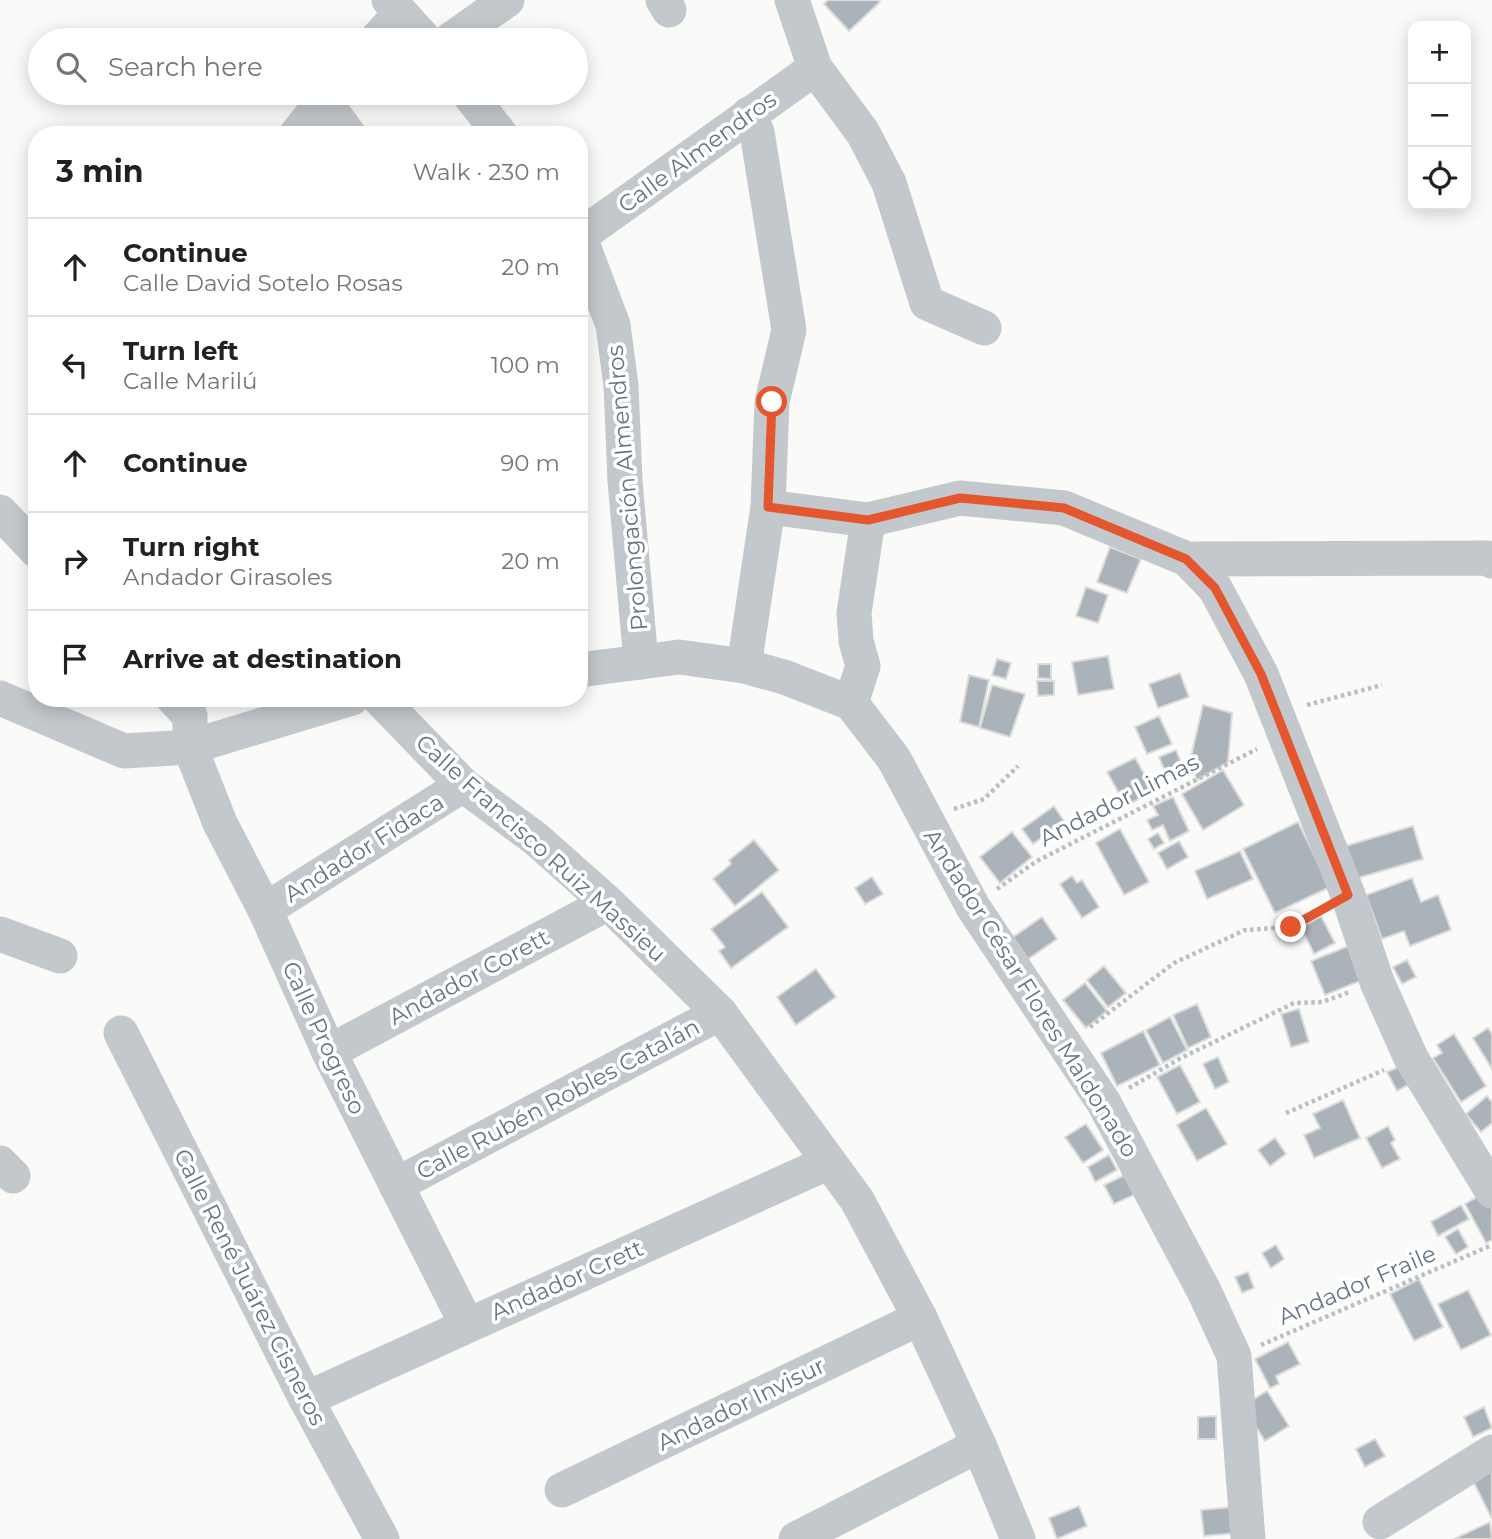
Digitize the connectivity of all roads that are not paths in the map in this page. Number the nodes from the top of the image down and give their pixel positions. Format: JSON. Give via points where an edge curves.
{"nodes":[{"id":1,"x":508,"y":0,"type":"edge"},
{"id":2,"x":792,"y":0,"type":"edge"},
{"id":3,"x":388,"y":18,"type":"edge"},
{"id":4,"x":405,"y":28,"type":"edge"},
{"id":5,"x":467,"y":28,"type":"edge"},
{"id":6,"x":815,"y":68,"type":"junction"},
{"id":7,"x":319,"y":105,"type":"edge"},
{"id":8,"x":331,"y":105,"type":"edge"},
{"id":9,"x":477,"y":105,"type":"edge"},
{"id":10,"x":749,"y":114,"type":"junction"},
{"id":11,"x":303,"y":126,"type":"edge"},
{"id":12,"x":344,"y":126,"type":"edge"},
{"id":13,"x":494,"y":126,"type":"edge"},
{"id":14,"x":588,"y":230,"type":"edge"},
{"id":15,"x":588,"y":258,"type":"edge"},
{"id":16,"x":984,"y":328,"type":"dead end"},
{"id":17,"x":768,"y":507,"type":"junction"},
{"id":18,"x":0,"y":512,"type":"edge"},
{"id":19,"x":868,"y":520,"type":"junction"},
{"id":20,"x":28,"y":542,"type":"edge"},
{"id":21,"x":1186,"y":559,"type":"junction"},
{"id":22,"x":1492,"y":561,"type":"edge"},
{"id":23,"x":641,"y":662,"type":"junction"},
{"id":24,"x":744,"y":666,"type":"junction"},
{"id":25,"x":588,"y":669,"type":"edge"},
{"id":26,"x":0,"y":698,"type":"edge"},
{"id":27,"x":851,"y":703,"type":"junction"},
{"id":28,"x":266,"y":707,"type":"edge"},
{"id":29,"x":388,"y":707,"type":"edge"},
{"id":30,"x":190,"y":715,"type":"edge"},
{"id":31,"x":463,"y":785,"type":"junction"},
{"id":32,"x":608,"y":903,"type":"junction"},
{"id":33,"x":264,"y":910,"type":"junction"},
{"id":34,"x":0,"y":934,"type":"edge"},
{"id":35,"x":60,"y":956,"type":"dead end"},
{"id":36,"x":720,"y":1013,"type":"junction"},
{"id":37,"x":121,"y":1033,"type":"dead end"},
{"id":38,"x":329,"y":1052,"type":"junction"},
{"id":39,"x":829,"y":1162,"type":"junction"},
{"id":40,"x":396,"y":1185,"type":"junction"},
{"id":41,"x":1492,"y":1192,"type":"edge"},
{"id":42,"x":920,"y":1318,"type":"junction"},
{"id":43,"x":467,"y":1325,"type":"junction"},
{"id":44,"x":306,"y":1399,"type":"junction"},
{"id":45,"x":979,"y":1445,"type":"junction"},
{"id":46,"x":1492,"y":1452,"type":"edge"},
{"id":47,"x":562,"y":1490,"type":"dead end"},
{"id":48,"x":1380,"y":1522,"type":"dead end"},
{"id":49,"x":382,"y":1539,"type":"edge"},
{"id":50,"x":796,"y":1539,"type":"edge"},
{"id":51,"x":1018,"y":1539,"type":"edge"},
{"id":52,"x":1248,"y":1539,"type":"edge"}],
"edges":[{"from":1,"to":5,"type":"street"},
{"from":2,"to":6,"type":"street"},
{"from":3,"to":4,"type":"street"},
{"from":6,"to":10,"type":"street","name":"Calle Almendros"},
{"from":6,"to":16,"type":"street","via":[[863,134],[889,183],[927,303]]},
{"from":7,"to":11,"type":"street"},
{"from":8,"to":12,"type":"street"},
{"from":9,"to":13,"type":"street"},
{"from":10,"to":14,"type":"street","name":"Calle Almendros"},
{"from":10,"to":17,"type":"street","via":[[757,132],[789,330],[772,402]]},
{"from":15,"to":23,"type":"street","name":"Prolongación Almendros","via":[[613,325],[621,386]]},
{"from":17,"to":19,"type":"street"},
{"from":17,"to":24,"type":"street"},
{"from":18,"to":20,"type":"street"},
{"from":19,"to":21,"type":"street","via":[[960,498],[1064,508]]},
{"from":19,"to":27,"type":"street","via":[[854,613],[863,666]]},
{"from":21,"to":22,"type":"street"},
{"from":21,"to":41,"type":"street","via":[[1215,588],[1282,723],[1377,982],[1411,1058]]},
{"from":23,"to":24,"type":"street","via":[[679,657]]},
{"from":23,"to":25,"type":"street"},
{"from":24,"to":27,"type":"street"},
{"from":26,"to":30,"type":"street","via":[[124,751]]},
{"from":27,"to":52,"type":"street","name":"Andador César Flores Maldonado","via":[[894,759],[973,907],[1104,1103],[1204,1291],[1234,1356]]},
{"from":28,"to":30,"type":"street"},
{"from":29,"to":31,"type":"street","name":"Calle Francisco Ruiz Massieu"},
{"from":30,"to":33,"type":"street","name":"Calle Progreso","via":[[220,823]]},
{"from":31,"to":32,"type":"street","name":"Calle Francisco Ruiz Massieu","via":[[536,839]]},
{"from":31,"to":33,"type":"street","name":"Andador Fidaca"},
{"from":32,"to":36,"type":"street","name":"Calle Francisco Ruiz Massieu"},
{"from":32,"to":38,"type":"street","name":"Andador Corett"},
{"from":33,"to":38,"type":"street","name":"Calle Progreso"},
{"from":34,"to":35,"type":"street"},
{"from":36,"to":39,"type":"street","name":"Calle Francisco Ruiz Massieu"},
{"from":36,"to":40,"type":"street","name":"Calle Rubén Robles Catalán"},
{"from":37,"to":44,"type":"street","name":"Calle René Juárez Cisneros"},
{"from":38,"to":40,"type":"street","name":"Calle Progreso"},
{"from":39,"to":42,"type":"street","name":"Calle Francisco Ruiz Massieu","via":[[857,1200]]},
{"from":39,"to":43,"type":"street","name":"Andador Crett"},
{"from":40,"to":43,"type":"street","name":"Calle Progreso"},
{"from":42,"to":45,"type":"street","name":"Calle Francisco Ruiz Massieu"},
{"from":42,"to":47,"type":"street","name":"Andador Invisur"},
{"from":43,"to":44,"type":"street","name":"Andador Crett"},
{"from":44,"to":49,"type":"street","name":"Calle René Juárez Cisneros"},
{"from":45,"to":50,"type":"street"},
{"from":45,"to":51,"type":"street","name":"Calle Francisco Ruiz Massieu"},
{"from":46,"to":48,"type":"street"}]}
